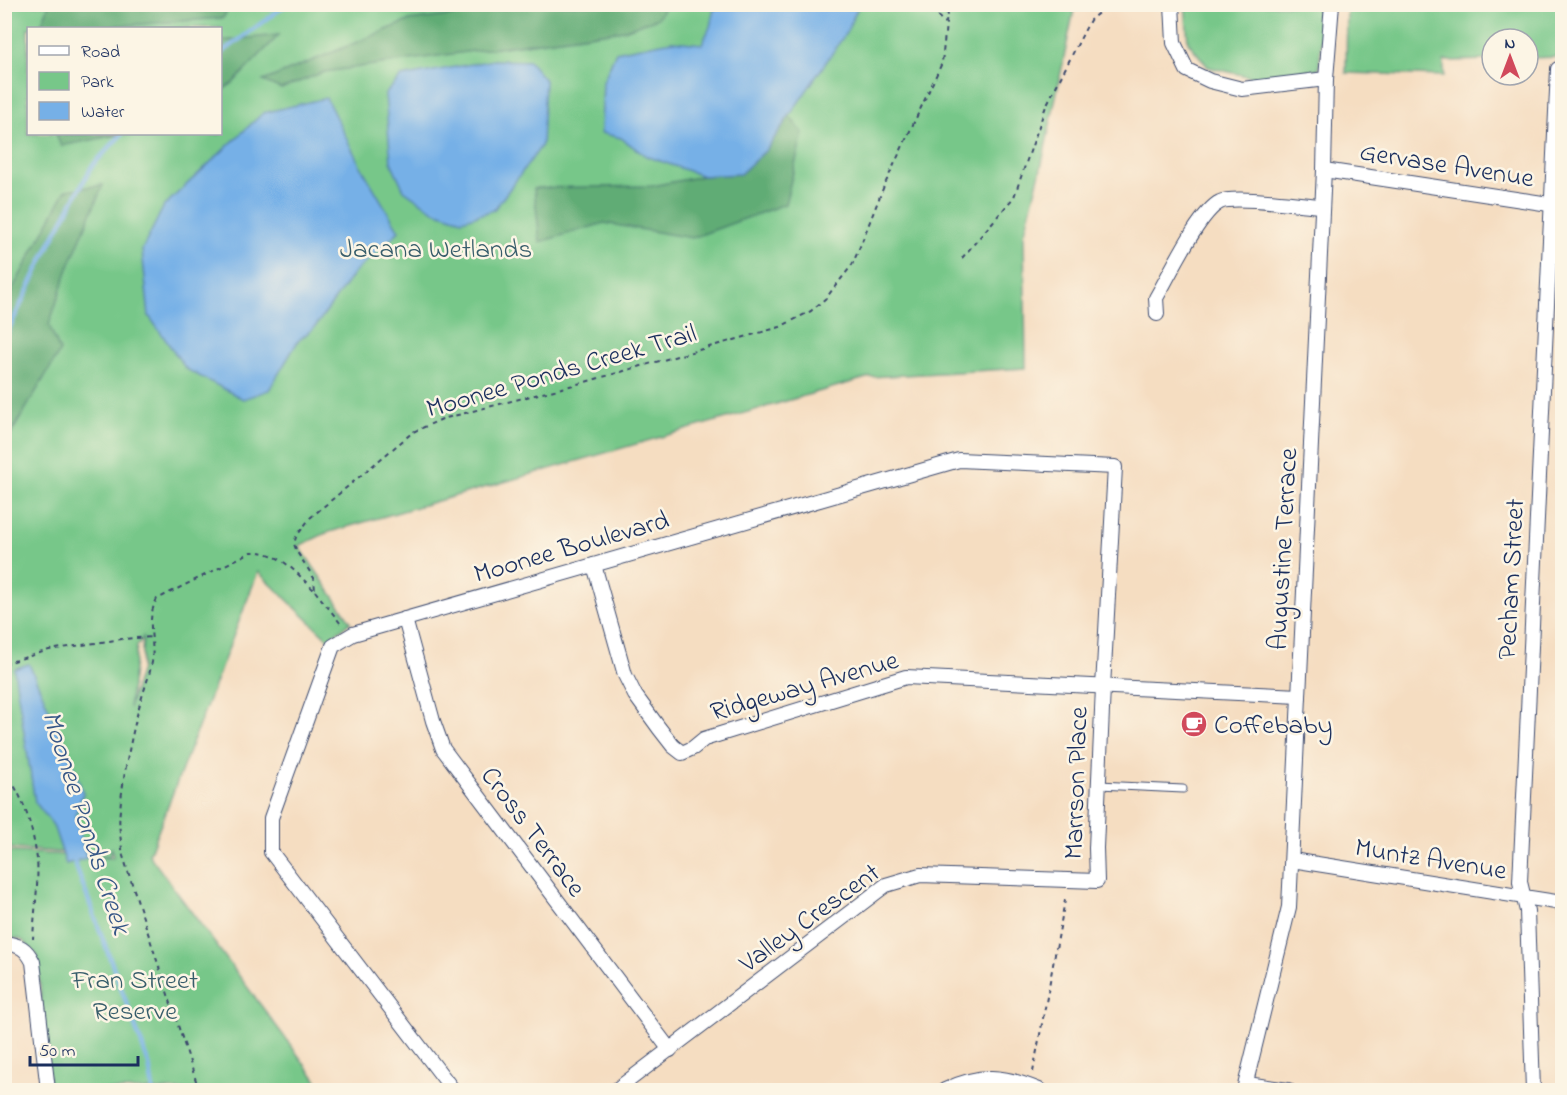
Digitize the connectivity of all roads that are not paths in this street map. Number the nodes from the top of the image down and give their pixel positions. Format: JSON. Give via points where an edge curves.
{"nodes":[{"id":1,"x":1172,"y":4,"type":"edge"},
{"id":2,"x":1332,"y":4,"type":"edge"},
{"id":3,"x":1558,"y":69,"type":"dead end"},
{"id":4,"x":1326,"y":79,"type":"junction"},
{"id":5,"x":1324,"y":170,"type":"junction"},
{"id":6,"x":1557,"y":205,"type":"edge"},
{"id":7,"x":1322,"y":206,"type":"junction"},
{"id":8,"x":1156,"y":314,"type":"dead end"},
{"id":9,"x":594,"y":565,"type":"junction"},
{"id":10,"x":405,"y":619,"type":"junction"},
{"id":11,"x":1103,"y":687,"type":"junction"},
{"id":12,"x":1299,"y":696,"type":"junction"},
{"id":13,"x":1099,"y":785,"type":"junction"},
{"id":14,"x":1183,"y":789,"type":"dead end"},
{"id":15,"x":1292,"y":861,"type":"junction"},
{"id":16,"x":1097,"y":881,"type":"joint"},
{"id":17,"x":1524,"y":897,"type":"junction"},
{"id":18,"x":1563,"y":903,"type":"edge"},
{"id":19,"x":4,"y":943,"type":"edge"},
{"id":20,"x":670,"y":1050,"type":"junction"},
{"id":21,"x":1246,"y":1087,"type":"edge"},
{"id":22,"x":48,"y":1090,"type":"edge"},
{"id":23,"x":453,"y":1090,"type":"edge"},
{"id":24,"x":616,"y":1090,"type":"edge"},
{"id":25,"x":945,"y":1090,"type":"edge"},
{"id":26,"x":1039,"y":1090,"type":"edge"},
{"id":27,"x":1288,"y":1090,"type":"edge"},
{"id":28,"x":1533,"y":1090,"type":"edge"}],
"edges":[{"from":1,"to":4,"type":"street","via":[[1174,43],[1187,70],[1242,89]]},
{"from":2,"to":4,"type":"street","name":"Augustine Terrace"},
{"from":3,"to":6,"type":"street","name":"Pecham Street"},
{"from":4,"to":5,"type":"street","name":"Augustine Terrace"},
{"from":5,"to":6,"type":"street","name":"Gervase Avenue"},
{"from":5,"to":7,"type":"street","name":"Augustine Terrace"},
{"from":6,"to":17,"type":"street","name":"Pecham Street","via":[[1520,870]]},
{"from":7,"to":8,"type":"street","via":[[1221,201],[1205,214],[1156,298]]},
{"from":7,"to":12,"type":"street","name":"Augustine Terrace"},
{"from":9,"to":10,"type":"street","name":"Moonee Boulevard"},
{"from":9,"to":11,"type":"street","name":"Ridgeway Avenue","via":[[625,675],[647,712],[682,753],[704,739],[906,677]]},
{"from":9,"to":11,"type":"street","name":"Moonee Boulevard","via":[[959,460],[1115,467]]},
{"from":10,"to":20,"type":"street","name":"Cross Terrace","via":[[443,749]]},
{"from":10,"to":23,"type":"street","name":"Moonee Boulevard","via":[[353,634],[333,646],[271,818],[271,852]]},
{"from":11,"to":12,"type":"street","name":"Ridgeway Avenue"},
{"from":11,"to":13,"type":"street","name":"Marrson Place"},
{"from":12,"to":15,"type":"street","name":"Augustine Terrace"},
{"from":13,"to":14,"type":"lane"},
{"from":13,"to":16,"type":"street","name":"Marrson Place"},
{"from":15,"to":17,"type":"street","name":"Muntz Avenue"},
{"from":15,"to":21,"type":"street","name":"Augustine Terrace","via":[[1289,907]]},
{"from":16,"to":20,"type":"street","name":"Valley Crescent","via":[[920,875],[886,885]]},
{"from":17,"to":18,"type":"street","name":"Muntz Avenue"},
{"from":17,"to":28,"type":"street","name":"Pecham Street"},
{"from":19,"to":22,"type":"street","via":[[22,946],[33,962]]},
{"from":20,"to":24,"type":"street","name":"Valley Crescent"},
{"from":21,"to":27,"type":"street"},
{"from":25,"to":26,"type":"street","via":[[962,1082],[992,1077]]}]}
